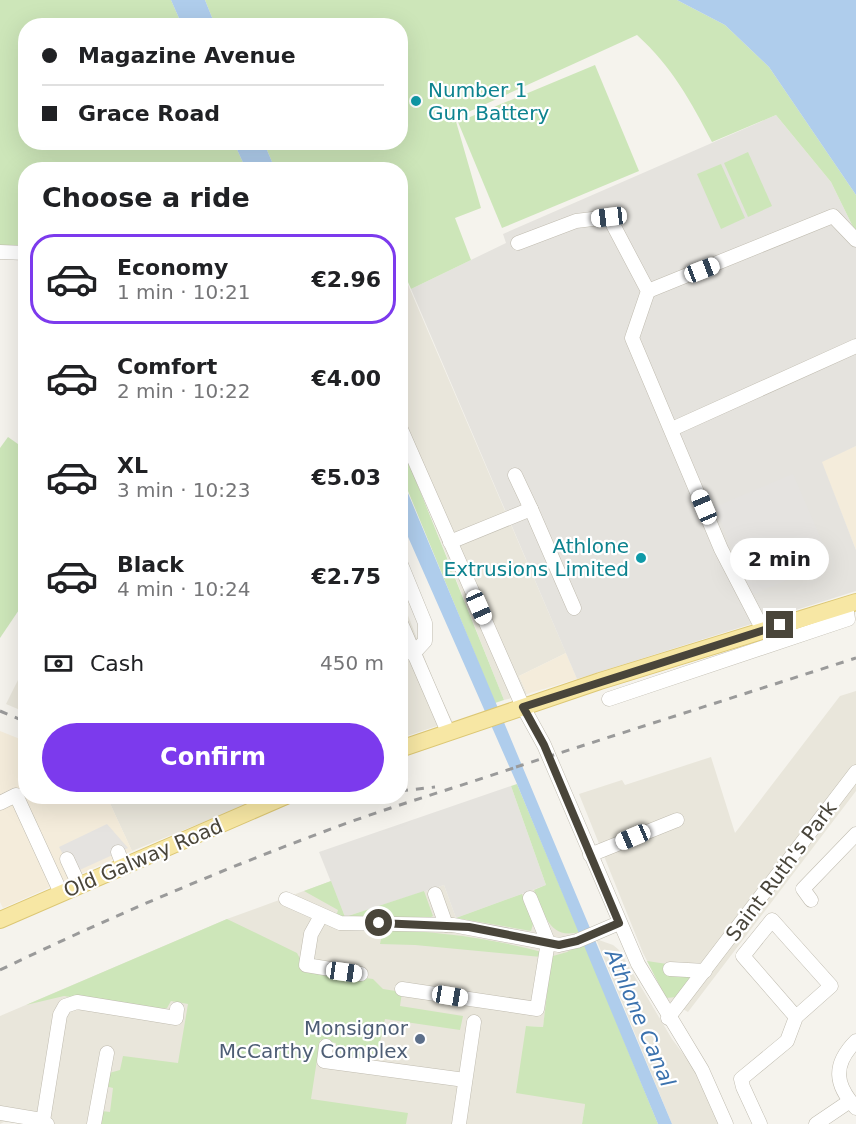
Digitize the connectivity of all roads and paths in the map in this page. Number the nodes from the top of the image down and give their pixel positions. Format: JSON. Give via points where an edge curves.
{"nodes":[{"id":1,"x":856,"y":240,"type":"edge"},
{"id":2,"x":518,"y":243,"type":"dead end"},
{"id":3,"x":0,"y":252,"type":"edge"},
{"id":4,"x":18,"y":253,"type":"edge"},
{"id":5,"x":648,"y":291,"type":"junction"},
{"id":6,"x":856,"y":346,"type":"edge"},
{"id":7,"x":672,"y":429,"type":"junction"},
{"id":8,"x":408,"y":446,"type":"edge"},
{"id":9,"x":515,"y":475,"type":"dead end"},
{"id":10,"x":531,"y":509,"type":"junction"},
{"id":11,"x":450,"y":542,"type":"junction"},
{"id":12,"x":408,"y":582,"type":"edge"},
{"id":13,"x":851,"y":604,"type":"edge"},
{"id":14,"x":574,"y":608,"type":"dead end"},
{"id":15,"x":763,"y":630,"type":"junction"},
{"id":16,"x":408,"y":641,"type":"edge"},
{"id":17,"x":413,"y":654,"type":"junction"},
{"id":18,"x":609,"y":699,"type":"dead end"},
{"id":19,"x":523,"y":707,"type":"junction"},
{"id":20,"x":448,"y":732,"type":"junction"},
{"id":21,"x":408,"y":746,"type":"edge"},
{"id":22,"x":856,"y":772,"type":"edge"},
{"id":23,"x":18,"y":799,"type":"edge"},
{"id":24,"x":0,"y":803,"type":"edge"},
{"id":25,"x":20,"y":804,"type":"edge"},
{"id":26,"x":265,"y":804,"type":"edge"},
{"id":27,"x":676,"y":820,"type":"dead end"},
{"id":28,"x":856,"y":834,"type":"edge"},
{"id":29,"x":590,"y":855,"type":"junction"},
{"id":30,"x":67,"y":859,"type":"dead end"},
{"id":31,"x":79,"y":885,"type":"junction"},
{"id":32,"x":61,"y":892,"type":"junction"},
{"id":33,"x":435,"y":894,"type":"dead end"},
{"id":34,"x":285,"y":898,"type":"dead end"},
{"id":35,"x":530,"y":898,"type":"dead end"},
{"id":36,"x":811,"y":900,"type":"dead end"},
{"id":37,"x":321,"y":916,"type":"junction"},
{"id":38,"x":0,"y":920,"type":"edge"},
{"id":39,"x":619,"y":923,"type":"junction"},
{"id":40,"x":446,"y":925,"type":"junction"},
{"id":41,"x":548,"y":942,"type":"junction"},
{"id":42,"x":670,"y":969,"type":"dead end"},
{"id":43,"x":705,"y":970,"type":"junction"},
{"id":44,"x":361,"y":975,"type":"dead end"},
{"id":45,"x":402,"y":989,"type":"dead end"},
{"id":46,"x":177,"y":1009,"type":"dead end"},
{"id":47,"x":796,"y":1017,"type":"junction"},
{"id":48,"x":668,"y":1018,"type":"junction"},
{"id":49,"x":474,"y":1022,"type":"dead end"},
{"id":50,"x":856,"y":1041,"type":"edge"},
{"id":51,"x":326,"y":1047,"type":"dead end"},
{"id":52,"x":107,"y":1053,"type":"dead end"},
{"id":53,"x":465,"y":1080,"type":"junction"},
{"id":54,"x":853,"y":1105,"type":"edge"},
{"id":55,"x":0,"y":1113,"type":"edge"},
{"id":56,"x":45,"y":1122,"type":"edge"},
{"id":57,"x":94,"y":1124,"type":"edge"},
{"id":58,"x":459,"y":1124,"type":"edge"},
{"id":59,"x":726,"y":1124,"type":"edge"},
{"id":60,"x":760,"y":1124,"type":"edge"},
{"id":61,"x":816,"y":1124,"type":"edge"}],
"edges":[{"from":1,"to":5,"type":"street","via":[[833,216]]},
{"from":2,"to":5,"type":"street","via":[[576,221],[609,217]]},
{"from":3,"to":4,"type":"street"},
{"from":5,"to":7,"type":"street","via":[[632,338]]},
{"from":6,"to":7,"type":"street"},
{"from":7,"to":15,"type":"street","via":[[721,549]]},
{"from":8,"to":11,"type":"street"},
{"from":9,"to":10,"type":"street"},
{"from":10,"to":11,"type":"street"},
{"from":10,"to":14,"type":"street"},
{"from":11,"to":19,"type":"street"},
{"from":12,"to":17,"type":"street","via":[[425,623],[425,641]]},
{"from":13,"to":15,"type":"main road"},
{"from":13,"to":18,"type":"street","via":[[848,619]]},
{"from":15,"to":19,"type":"main road"},
{"from":16,"to":17,"type":"street"},
{"from":17,"to":20,"type":"street"},
{"from":19,"to":20,"type":"main road"},
{"from":19,"to":29,"type":"street","via":[[544,745]]},
{"from":20,"to":21,"type":"main road"},
{"from":22,"to":43,"type":"street","name":"Saint Ruth's Park"},
{"from":23,"to":24,"type":"street","via":[[16,795]]},
{"from":25,"to":32,"type":"street"},
{"from":26,"to":31,"type":"main road","name":"Old Galway Road","via":[[121,859]]},
{"from":27,"to":29,"type":"street"},
{"from":28,"to":36,"type":"street","via":[[802,889]]},
{"from":29,"to":39,"type":"street"},
{"from":30,"to":31,"type":"street"},
{"from":31,"to":32,"type":"main road","name":"Old Galway Road"},
{"from":32,"to":38,"type":"main road","name":"Old Galway Road"},
{"from":33,"to":40,"type":"street"},
{"from":34,"to":37,"type":"street"},
{"from":35,"to":41,"type":"street"},
{"from":37,"to":40,"type":"street","via":[[346,923]]},
{"from":37,"to":44,"type":"street","via":[[311,934],[306,964]]},
{"from":39,"to":41,"type":"street","via":[[577,941],[559,945]]},
{"from":39,"to":48,"type":"street"},
{"from":40,"to":41,"type":"street"},
{"from":41,"to":45,"type":"street","via":[[537,1009]]},
{"from":42,"to":43,"type":"street"},
{"from":43,"to":48,"type":"street","name":"Saint Ruth's Park"},
{"from":46,"to":56,"type":"street","via":[[176,1018],[77,1002],[65,1006],[60,1016]]},
{"from":47,"to":47,"type":"street","via":[[743,956],[772,920],[831,986]]},
{"from":47,"to":60,"type":"street","via":[[787,1041],[741,1079]]},
{"from":48,"to":59,"type":"street","via":[[702,1070]]},
{"from":49,"to":53,"type":"street"},
{"from":50,"to":54,"type":"street","via":[[844,1055],[839,1071],[841,1089]]},
{"from":51,"to":53,"type":"street","via":[[324,1061]]},
{"from":52,"to":57,"type":"street"},
{"from":53,"to":58,"type":"street"},
{"from":54,"to":61,"type":"street"},
{"from":55,"to":56,"type":"street"}]}
